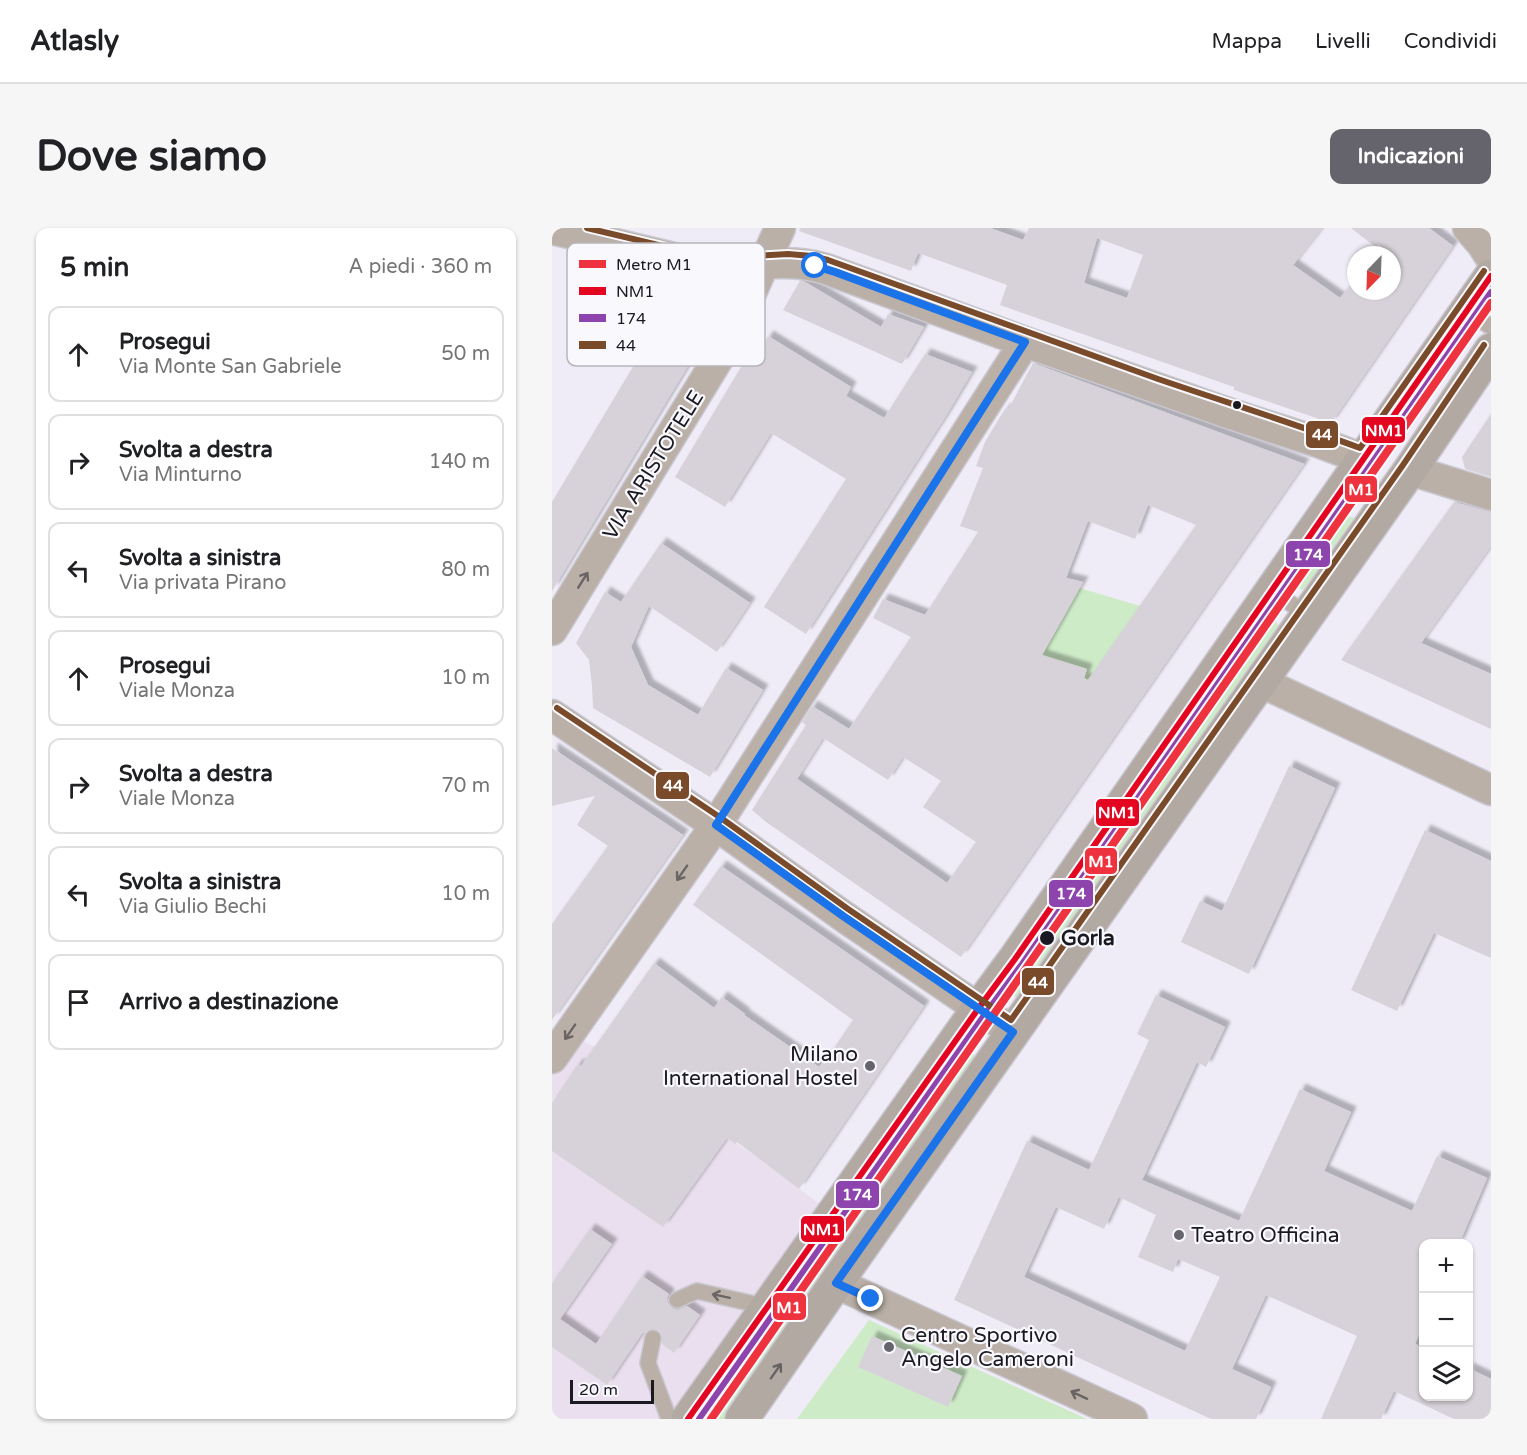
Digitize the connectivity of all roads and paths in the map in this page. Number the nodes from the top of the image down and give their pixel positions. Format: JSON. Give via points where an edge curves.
{"nodes":[{"id":1,"x":780,"y":228,"type":"edge"},
{"id":2,"x":1468,"y":228,"type":"edge"},
{"id":3,"x":552,"y":229,"type":"edge"},
{"id":4,"x":611,"y":243,"type":"edge"},
{"id":5,"x":1491,"y":258,"type":"edge"},
{"id":6,"x":765,"y":261,"type":"edge"},
{"id":7,"x":765,"y":265,"type":"edge"},
{"id":8,"x":1491,"y":276,"type":"edge"},
{"id":9,"x":1479,"y":319,"type":"edge"},
{"id":10,"x":1025,"y":342,"type":"junction"},
{"id":11,"x":1491,"y":350,"type":"edge"},
{"id":12,"x":714,"y":366,"type":"edge"},
{"id":13,"x":1363,"y":459,"type":"junction"},
{"id":14,"x":1410,"y":470,"type":"junction"},
{"id":15,"x":1491,"y":495,"type":"edge"},
{"id":16,"x":1272,"y":591,"type":"junction"},
{"id":17,"x":1308,"y":615,"type":"junction"},
{"id":18,"x":552,"y":630,"type":"edge"},
{"id":19,"x":1261,"y":682,"type":"junction"},
{"id":20,"x":552,"y":715,"type":"edge"},
{"id":21,"x":1491,"y":790,"type":"edge"},
{"id":22,"x":716,"y":825,"type":"junction"},
{"id":23,"x":978,"y":1009,"type":"junction"},
{"id":24,"x":1013,"y":1032,"type":"junction"},
{"id":25,"x":552,"y":1058,"type":"edge"},
{"id":26,"x":836,"y":1283,"type":"junction"},
{"id":27,"x":677,"y":1300,"type":"dead end"},
{"id":28,"x":767,"y":1307,"type":"junction"},
{"id":29,"x":653,"y":1338,"type":"dead end"},
{"id":30,"x":669,"y":1419,"type":"edge"},
{"id":31,"x":688,"y":1419,"type":"edge"},
{"id":32,"x":742,"y":1419,"type":"edge"},
{"id":33,"x":1132,"y":1419,"type":"edge"}],
"edges":[{"from":1,"to":6,"type":"street","name":"VIA ARISTOTELE"},
{"from":2,"to":5,"type":"street"},
{"from":3,"to":4,"type":"street"},
{"from":7,"to":10,"type":"street","via":[[783,263],[826,269]]},
{"from":8,"to":9,"type":"main road"},
{"from":9,"to":13,"type":"main road"},
{"from":10,"to":13,"type":"street"},
{"from":10,"to":22,"type":"street"},
{"from":11,"to":14,"type":"main road"},
{"from":18,"to":12,"type":"street","name":"VIA ARISTOTELE","one_way":true},
{"from":13,"to":14,"type":"main road"},
{"from":13,"to":16,"type":"main road"},
{"from":14,"to":15,"type":"street"},
{"from":14,"to":17,"type":"main road"},
{"from":16,"to":17,"type":"lane"},
{"from":16,"to":23,"type":"main road"},
{"from":17,"to":19,"type":"main road"},
{"from":19,"to":21,"type":"street"},
{"from":19,"to":24,"type":"main road"},
{"from":20,"to":22,"type":"street"},
{"from":22,"to":23,"type":"street"},
{"from":22,"to":25,"type":"street","one_way":true},
{"from":23,"to":24,"type":"street"},
{"from":23,"to":28,"type":"main road"},
{"from":24,"to":26,"type":"main road"},
{"from":32,"to":26,"type":"main road","one_way":true},
{"from":33,"to":26,"type":"street","one_way":true},
{"from":28,"to":27,"type":"lane","one_way":true,"via":[[697,1291]]},
{"from":28,"to":31,"type":"main road"},
{"from":29,"to":30,"type":"lane","via":[[648,1363]]}]}
